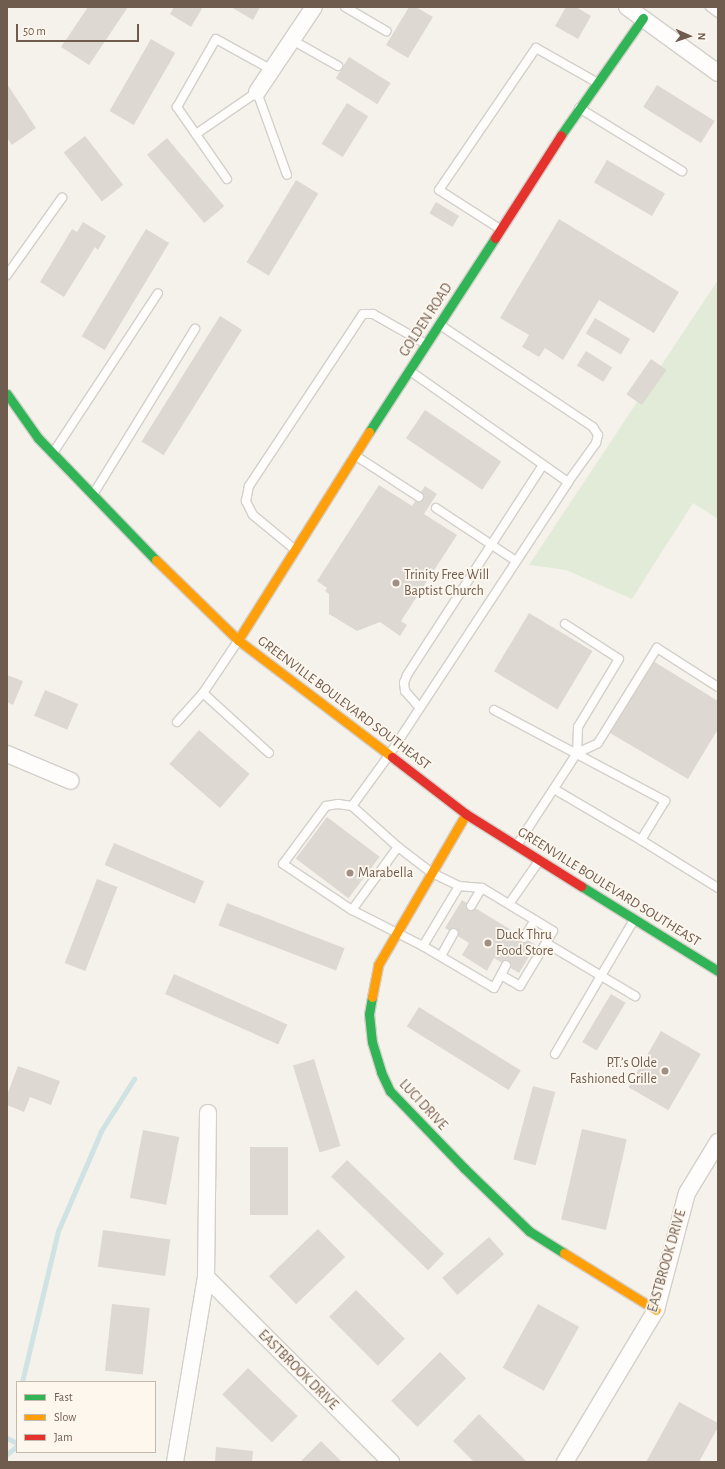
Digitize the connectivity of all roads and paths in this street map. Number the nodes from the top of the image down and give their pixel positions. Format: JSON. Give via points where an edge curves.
{"nodes":[{"id":1,"x":314,"y":7,"type":"edge"},
{"id":2,"x":345,"y":7,"type":"edge"},
{"id":3,"x":628,"y":7,"type":"edge"},
{"id":4,"x":710,"y":7,"type":"edge"},
{"id":5,"x":718,"y":13,"type":"edge"},
{"id":6,"x":643,"y":18,"type":"junction"},
{"id":7,"x":386,"y":31,"type":"dead end"},
{"id":8,"x":292,"y":40,"type":"junction"},
{"id":9,"x":338,"y":66,"type":"dead end"},
{"id":10,"x":272,"y":70,"type":"junction"},
{"id":11,"x":718,"y":73,"type":"edge"},
{"id":12,"x":596,"y":82,"type":"junction"},
{"id":13,"x":257,"y":92,"type":"junction"},
{"id":14,"x":579,"y":108,"type":"junction"},
{"id":15,"x":196,"y":134,"type":"junction"},
{"id":16,"x":682,"y":171,"type":"dead end"},
{"id":17,"x":287,"y":175,"type":"dead end"},
{"id":18,"x":227,"y":179,"type":"dead end"},
{"id":19,"x":62,"y":198,"type":"dead end"},
{"id":20,"x":500,"y":230,"type":"junction"},
{"id":21,"x":7,"y":275,"type":"edge"},
{"id":22,"x":158,"y":293,"type":"dead end"},
{"id":23,"x":440,"y":324,"type":"junction"},
{"id":24,"x":195,"y":329,"type":"dead end"},
{"id":25,"x":426,"y":344,"type":"junction"},
{"id":26,"x":409,"y":371,"type":"junction"},
{"id":27,"x":7,"y":394,"type":"edge"},
{"id":28,"x":53,"y":453,"type":"junction"},
{"id":29,"x":355,"y":456,"type":"junction"},
{"id":30,"x":544,"y":465,"type":"junction"},
{"id":31,"x":568,"y":482,"type":"junction"},
{"id":32,"x":93,"y":495,"type":"junction"},
{"id":33,"x":419,"y":497,"type":"dead end"},
{"id":34,"x":436,"y":508,"type":"dead end"},
{"id":35,"x":491,"y":545,"type":"junction"},
{"id":36,"x":294,"y":549,"type":"junction"},
{"id":37,"x":516,"y":561,"type":"junction"},
{"id":38,"x":565,"y":624,"type":"dead end"},
{"id":39,"x":238,"y":640,"type":"junction"},
{"id":40,"x":718,"y":687,"type":"edge"},
{"id":41,"x":204,"y":693,"type":"junction"},
{"id":42,"x":419,"y":706,"type":"junction"},
{"id":43,"x":494,"y":710,"type":"dead end"},
{"id":44,"x":177,"y":722,"type":"dead end"},
{"id":45,"x":269,"y":753,"type":"dead end"},
{"id":46,"x":577,"y":753,"type":"junction"},
{"id":47,"x":7,"y":754,"type":"edge"},
{"id":48,"x":389,"y":755,"type":"junction"},
{"id":49,"x":71,"y":781,"type":"dead end"},
{"id":50,"x":554,"y":790,"type":"junction"},
{"id":51,"x":352,"y":806,"type":"junction"},
{"id":52,"x":466,"y":814,"type":"junction"},
{"id":53,"x":641,"y":840,"type":"junction"},
{"id":54,"x":517,"y":846,"type":"junction"},
{"id":55,"x":398,"y":847,"type":"junction"},
{"id":56,"x":539,"y":861,"type":"junction"},
{"id":57,"x":432,"y":873,"type":"junction"},
{"id":58,"x":459,"y":886,"type":"junction"},
{"id":59,"x":482,"y":888,"type":"junction"},
{"id":60,"x":718,"y":888,"type":"edge"},
{"id":61,"x":509,"y":904,"type":"junction"},
{"id":62,"x":472,"y":906,"type":"dead end"},
{"id":63,"x":352,"y":910,"type":"junction"},
{"id":64,"x":535,"y":920,"type":"junction"},
{"id":65,"x":635,"y":920,"type":"junction"},
{"id":66,"x":454,"y":933,"type":"dead end"},
{"id":67,"x":397,"y":934,"type":"junction"},
{"id":68,"x":524,"y":938,"type":"dead end"},
{"id":69,"x":546,"y":943,"type":"junction"},
{"id":70,"x":423,"y":946,"type":"junction"},
{"id":71,"x":441,"y":956,"type":"junction"},
{"id":72,"x":506,"y":965,"type":"dead end"},
{"id":73,"x":718,"y":972,"type":"edge"},
{"id":74,"x":501,"y":975,"type":"junction"},
{"id":75,"x":600,"y":976,"type":"junction"},
{"id":76,"x":635,"y":996,"type":"dead end"},
{"id":77,"x":555,"y":1054,"type":"dead end"},
{"id":78,"x":208,"y":1113,"type":"dead end"},
{"id":79,"x":718,"y":1142,"type":"edge"},
{"id":80,"x":206,"y":1277,"type":"junction"},
{"id":81,"x":656,"y":1310,"type":"junction"},
{"id":82,"x":175,"y":1462,"type":"edge"},
{"id":83,"x":391,"y":1462,"type":"edge"},
{"id":84,"x":565,"y":1462,"type":"edge"}],
"edges":[{"from":1,"to":8,"type":"street"},
{"from":2,"to":7,"type":"lane"},
{"from":3,"to":6,"type":"street"},
{"from":4,"to":5,"type":"lane"},
{"from":6,"to":11,"type":"street"},
{"from":6,"to":12,"type":"main road","name":"GOLDEN ROAD"},
{"from":8,"to":9,"type":"lane"},
{"from":8,"to":10,"type":"street"},
{"from":10,"to":13,"type":"street"},
{"from":10,"to":15,"type":"lane","via":[[216,40],[177,107]]},
{"from":12,"to":14,"type":"main road","name":"GOLDEN ROAD"},
{"from":12,"to":20,"type":"lane","via":[[536,48],[439,190]]},
{"from":13,"to":15,"type":"lane"},
{"from":13,"to":17,"type":"lane"},
{"from":14,"to":16,"type":"lane"},
{"from":14,"to":20,"type":"main road","name":"GOLDEN ROAD"},
{"from":15,"to":18,"type":"lane"},
{"from":19,"to":21,"type":"lane"},
{"from":20,"to":23,"type":"main road","name":"GOLDEN ROAD"},
{"from":22,"to":28,"type":"lane"},
{"from":23,"to":25,"type":"main road","name":"GOLDEN ROAD"},
{"from":23,"to":31,"type":"lane","via":[[593,427],[598,435],[596,443]]},
{"from":24,"to":32,"type":"lane"},
{"from":25,"to":26,"type":"main road","name":"GOLDEN ROAD"},
{"from":25,"to":36,"type":"lane","via":[[373,314],[363,314],[249,486],[246,501],[253,515]]},
{"from":26,"to":29,"type":"main road","name":"GOLDEN ROAD"},
{"from":26,"to":30,"type":"lane"},
{"from":27,"to":28,"type":"main road","name":"GREENVILLE BOULEVARD SOUTHEAST","via":[[38,438]]},
{"from":28,"to":32,"type":"main road","name":"GREENVILLE BOULEVARD SOUTHEAST"},
{"from":29,"to":33,"type":"lane"},
{"from":29,"to":36,"type":"main road","name":"GOLDEN ROAD"},
{"from":30,"to":31,"type":"lane"},
{"from":30,"to":35,"type":"lane"},
{"from":31,"to":37,"type":"lane"},
{"from":32,"to":39,"type":"main road","name":"GREENVILLE BOULEVARD SOUTHEAST","via":[[161,566]]},
{"from":34,"to":35,"type":"lane"},
{"from":35,"to":37,"type":"lane"},
{"from":35,"to":42,"type":"lane","via":[[407,675],[405,691]]},
{"from":36,"to":39,"type":"main road","name":"GOLDEN ROAD"},
{"from":37,"to":42,"type":"lane"},
{"from":38,"to":46,"type":"lane","via":[[619,659],[578,727]]},
{"from":39,"to":41,"type":"lane"},
{"from":39,"to":48,"type":"main road","name":"GREENVILLE BOULEVARD SOUTHEAST"},
{"from":40,"to":46,"type":"lane","via":[[657,648],[598,743]]},
{"from":41,"to":44,"type":"lane"},
{"from":41,"to":45,"type":"lane"},
{"from":42,"to":48,"type":"lane"},
{"from":43,"to":46,"type":"lane"},
{"from":46,"to":50,"type":"lane"},
{"from":46,"to":53,"type":"lane","via":[[665,800]]},
{"from":47,"to":49,"type":"street"},
{"from":48,"to":51,"type":"lane"},
{"from":48,"to":52,"type":"main road","name":"GREENVILLE BOULEVARD SOUTHEAST"},
{"from":50,"to":53,"type":"lane"},
{"from":50,"to":54,"type":"lane"},
{"from":51,"to":55,"type":"lane"},
{"from":51,"to":63,"type":"lane","via":[[326,806],[284,864]]},
{"from":52,"to":54,"type":"main road","name":"GREENVILLE BOULEVARD SOUTHEAST"},
{"from":52,"to":57,"type":"main road","name":"LUCI DRIVE"},
{"from":53,"to":60,"type":"lane"},
{"from":54,"to":56,"type":"main road","name":"GREENVILLE BOULEVARD SOUTHEAST"},
{"from":55,"to":57,"type":"lane"},
{"from":55,"to":63,"type":"lane"},
{"from":56,"to":61,"type":"lane"},
{"from":56,"to":65,"type":"main road","name":"GREENVILLE BOULEVARD SOUTHEAST"},
{"from":57,"to":58,"type":"lane"},
{"from":57,"to":67,"type":"main road","name":"LUCI DRIVE"},
{"from":58,"to":59,"type":"lane"},
{"from":58,"to":70,"type":"lane"},
{"from":59,"to":61,"type":"lane"},
{"from":59,"to":62,"type":"lane"},
{"from":61,"to":64,"type":"lane"},
{"from":63,"to":67,"type":"lane"},
{"from":64,"to":68,"type":"lane"},
{"from":64,"to":69,"type":"lane","via":[[553,931]]},
{"from":65,"to":73,"type":"main road","name":"GREENVILLE BOULEVARD SOUTHEAST"},
{"from":65,"to":75,"type":"lane"},
{"from":66,"to":71,"type":"lane"},
{"from":67,"to":70,"type":"lane"},
{"from":67,"to":81,"type":"main road","name":"LUCI DRIVE","via":[[378,965],[369,1014],[372,1042],[390,1091],[529,1231]]},
{"from":69,"to":74,"type":"lane","via":[[520,986]]},
{"from":69,"to":75,"type":"lane"},
{"from":70,"to":71,"type":"lane"},
{"from":71,"to":74,"type":"lane","via":[[494,988]]},
{"from":72,"to":74,"type":"lane"},
{"from":75,"to":76,"type":"lane"},
{"from":75,"to":77,"type":"lane"},
{"from":78,"to":80,"type":"street"},
{"from":79,"to":81,"type":"street","name":"EASTBROOK DRIVE","via":[[687,1193]]},
{"from":80,"to":82,"type":"street"},
{"from":80,"to":83,"type":"street","name":"EASTBROOK DRIVE"},
{"from":81,"to":84,"type":"street","name":"EASTBROOK DRIVE"}]}
